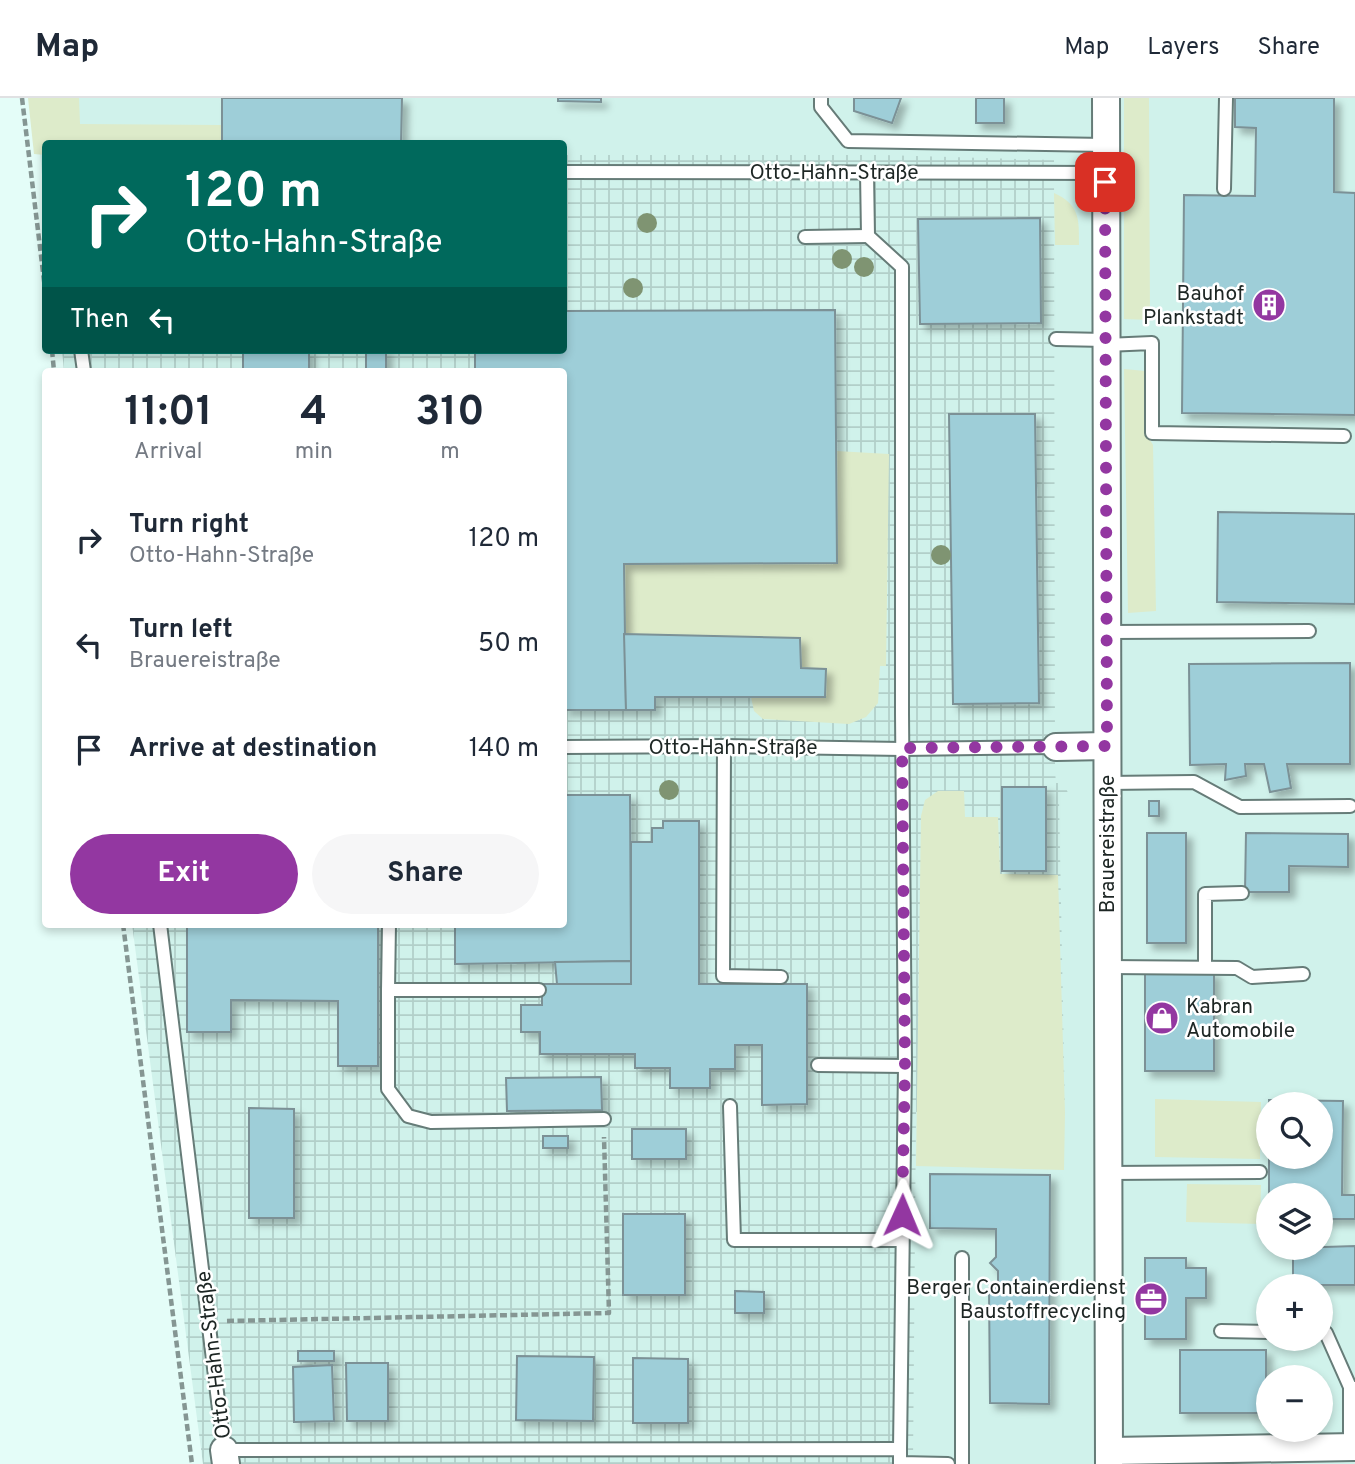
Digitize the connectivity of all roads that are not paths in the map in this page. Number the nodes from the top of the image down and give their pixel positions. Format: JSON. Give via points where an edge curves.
{"nodes":[{"id":1,"x":821,"y":98,"type":"edge"},
{"id":2,"x":1106,"y":98,"type":"edge"},
{"id":3,"x":1226,"y":98,"type":"edge"},
{"id":4,"x":1105,"y":145,"type":"junction"},
{"id":5,"x":567,"y":172,"type":"edge"},
{"id":6,"x":867,"y":172,"type":"junction"},
{"id":7,"x":1105,"y":173,"type":"junction"},
{"id":8,"x":1224,"y":190,"type":"dead end"},
{"id":9,"x":868,"y":236,"type":"junction"},
{"id":10,"x":805,"y":237,"type":"dead end"},
{"id":11,"x":1056,"y":339,"type":"dead end"},
{"id":12,"x":1106,"y":343,"type":"junction"},
{"id":13,"x":1344,"y":436,"type":"dead end"},
{"id":14,"x":1309,"y":631,"type":"dead end"},
{"id":15,"x":1107,"y":632,"type":"junction"},
{"id":16,"x":724,"y":746,"type":"junction"},
{"id":17,"x":1107,"y":746,"type":"junction"},
{"id":18,"x":567,"y":747,"type":"edge"},
{"id":19,"x":1056,"y":747,"type":"joint"},
{"id":20,"x":902,"y":748,"type":"junction"},
{"id":21,"x":1107,"y":783,"type":"junction"},
{"id":22,"x":1350,"y":806,"type":"dead end"},
{"id":23,"x":1242,"y":893,"type":"dead end"},
{"id":24,"x":160,"y":928,"type":"edge"},
{"id":25,"x":389,"y":928,"type":"edge"},
{"id":26,"x":1108,"y":967,"type":"junction"},
{"id":27,"x":1205,"y":967,"type":"junction"},
{"id":28,"x":1303,"y":974,"type":"dead end"},
{"id":29,"x":781,"y":978,"type":"dead end"},
{"id":30,"x":388,"y":990,"type":"junction"},
{"id":31,"x":539,"y":990,"type":"dead end"},
{"id":32,"x":818,"y":1065,"type":"dead end"},
{"id":33,"x":905,"y":1066,"type":"junction"},
{"id":34,"x":730,"y":1106,"type":"dead end"},
{"id":35,"x":604,"y":1119,"type":"road end"},
{"id":36,"x":1260,"y":1172,"type":"dead end"},
{"id":37,"x":1109,"y":1173,"type":"junction"},
{"id":38,"x":902,"y":1240,"type":"junction"},
{"id":39,"x":962,"y":1258,"type":"dead end"},
{"id":40,"x":1221,"y":1331,"type":"dead end"},
{"id":41,"x":1256,"y":1332,"type":"edge"},
{"id":42,"x":1333,"y":1348,"type":"edge"},
{"id":43,"x":1353,"y":1387,"type":"edge"},
{"id":44,"x":1353,"y":1446,"type":"edge"},
{"id":45,"x":900,"y":1449,"type":"junction"},
{"id":46,"x":225,"y":1457,"type":"edge"},
{"id":47,"x":1109,"y":1458,"type":"edge"},
{"id":48,"x":948,"y":1464,"type":"edge"},
{"id":49,"x":962,"y":1464,"type":"edge"}],
"edges":[{"from":1,"to":4,"type":"lane","via":[[821,107],[848,141]]},
{"from":2,"to":4,"type":"street","name":"Brauereistraße"},
{"from":3,"to":8,"type":"lane"},
{"from":4,"to":7,"type":"street","name":"Brauereistraße"},
{"from":5,"to":6,"type":"lane","name":"Otto-Hahn-Straße"},
{"from":6,"to":7,"type":"lane","name":"Otto-Hahn-Straße"},
{"from":6,"to":9,"type":"lane"},
{"from":7,"to":12,"type":"street","name":"Brauereistraße"},
{"from":9,"to":10,"type":"lane"},
{"from":9,"to":20,"type":"lane","via":[[902,267]]},
{"from":11,"to":12,"type":"lane"},
{"from":12,"to":13,"type":"lane","via":[[1152,343],[1152,433]]},
{"from":12,"to":15,"type":"street","name":"Brauereistraße"},
{"from":14,"to":15,"type":"lane"},
{"from":15,"to":17,"type":"street","name":"Brauereistraße"},
{"from":16,"to":18,"type":"lane","name":"Otto-Hahn-Straße"},
{"from":16,"to":20,"type":"lane","name":"Otto-Hahn-Straße"},
{"from":16,"to":29,"type":"lane","via":[[723,976]]},
{"from":17,"to":19,"type":"street","name":"Otto-Hahn-Straße"},
{"from":17,"to":21,"type":"street","name":"Brauereistraße"},
{"from":19,"to":20,"type":"lane","name":"Otto-Hahn-Straße"},
{"from":20,"to":33,"type":"lane"},
{"from":21,"to":22,"type":"lane","via":[[1194,782],[1240,807]]},
{"from":21,"to":26,"type":"street","name":"Brauereistraße"},
{"from":23,"to":27,"type":"lane","via":[[1205,894]]},
{"from":24,"to":46,"type":"lane","name":"Otto-Hahn-Straße"},
{"from":25,"to":30,"type":"lane"},
{"from":26,"to":27,"type":"lane"},
{"from":26,"to":37,"type":"street","name":"Brauereistraße"},
{"from":27,"to":28,"type":"lane","via":[[1237,968],[1252,977]]},
{"from":30,"to":31,"type":"lane"},
{"from":30,"to":35,"type":"lane","via":[[388,1089],[408,1116],[431,1122]]},
{"from":32,"to":33,"type":"lane"},
{"from":33,"to":38,"type":"lane"},
{"from":34,"to":38,"type":"lane","via":[[734,1240]]},
{"from":36,"to":37,"type":"lane"},
{"from":37,"to":47,"type":"street","name":"Brauereistraße"},
{"from":38,"to":45,"type":"lane"},
{"from":39,"to":49,"type":"lane"},
{"from":40,"to":41,"type":"lane"},
{"from":42,"to":43,"type":"lane"},
{"from":43,"to":44,"type":"lane"},
{"from":44,"to":47,"type":"street"},
{"from":45,"to":46,"type":"lane","name":"Otto-Hahn-Straße"},
{"from":45,"to":48,"type":"lane","via":[[900,1463]]}]}
